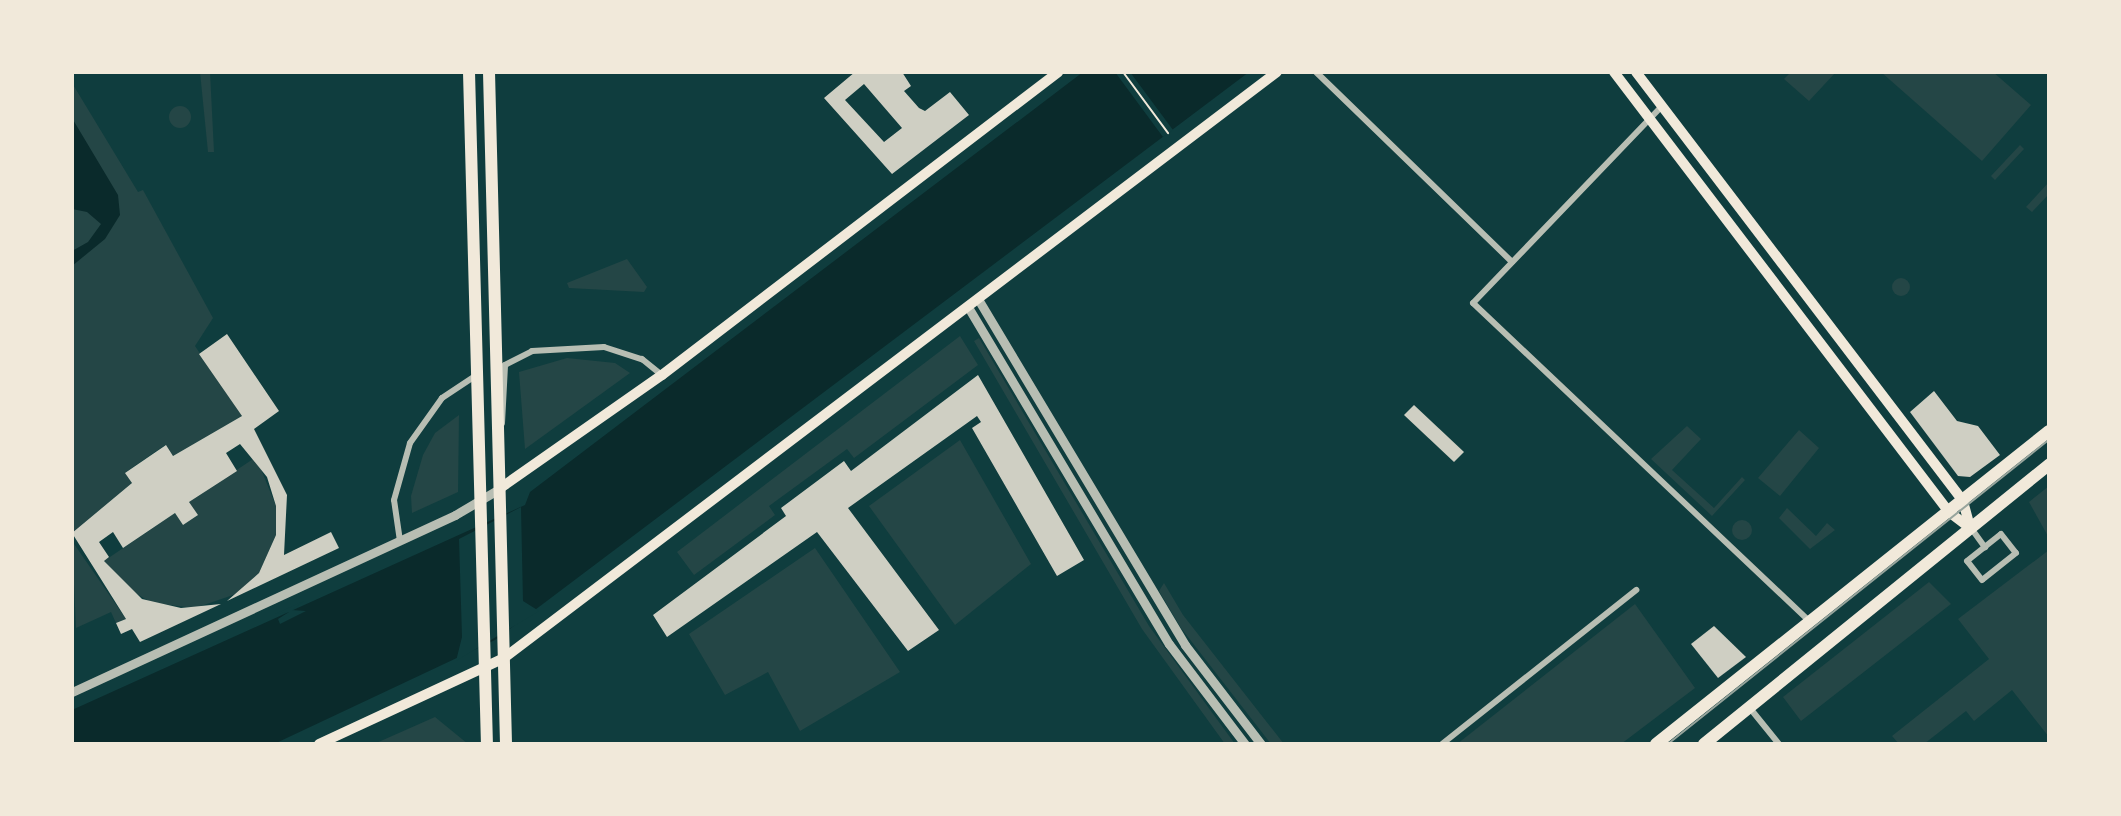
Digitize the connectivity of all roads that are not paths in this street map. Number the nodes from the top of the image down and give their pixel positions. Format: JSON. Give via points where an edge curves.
{"nodes":[{"id":1,"x":469,"y":72,"type":"edge"},
{"id":2,"x":489,"y":72,"type":"edge"},
{"id":3,"x":1059,"y":72,"type":"edge"},
{"id":4,"x":1277,"y":72,"type":"edge"},
{"id":5,"x":1316,"y":72,"type":"edge"},
{"id":6,"x":1614,"y":72,"type":"edge"},
{"id":7,"x":1636,"y":72,"type":"edge"},
{"id":8,"x":1662,"y":106,"type":"junction"},
{"id":9,"x":1650,"y":119,"type":"junction"},
{"id":10,"x":1512,"y":262,"type":"junction"},
{"id":11,"x":978,"y":299,"type":"junction"},
{"id":12,"x":968,"y":307,"type":"junction"},
{"id":13,"x":478,"y":374,"type":"junction"},
{"id":14,"x":662,"y":375,"type":"junction"},
{"id":15,"x":2049,"y":431,"type":"edge"},
{"id":16,"x":498,"y":444,"type":"junction"},
{"id":17,"x":2049,"y":465,"type":"edge"},
{"id":18,"x":500,"y":489,"type":"junction"},
{"id":19,"x":482,"y":500,"type":"junction"},
{"id":20,"x":1963,"y":501,"type":"junction"},
{"id":21,"x":1949,"y":512,"type":"junction"},
{"id":22,"x":1970,"y":528,"type":"junction"},
{"id":23,"x":400,"y":541,"type":"junction"},
{"id":24,"x":1985,"y":547,"type":"junction"},
{"id":25,"x":1636,"y":590,"type":"dead end"},
{"id":26,"x":1810,"y":622,"type":"junction"},
{"id":27,"x":504,"y":658,"type":"junction"},
{"id":28,"x":484,"y":668,"type":"junction"},
{"id":29,"x":72,"y":692,"type":"edge"},
{"id":30,"x":1748,"y":706,"type":"junction"},
{"id":31,"x":319,"y":744,"type":"edge"},
{"id":32,"x":487,"y":744,"type":"edge"},
{"id":33,"x":506,"y":744,"type":"edge"},
{"id":34,"x":1245,"y":744,"type":"edge"},
{"id":35,"x":1262,"y":744,"type":"edge"},
{"id":36,"x":1442,"y":744,"type":"edge"},
{"id":37,"x":1656,"y":744,"type":"edge"},
{"id":38,"x":1704,"y":744,"type":"edge"},
{"id":39,"x":1779,"y":744,"type":"edge"}],
"edges":[{"from":1,"to":13,"type":"main road"},
{"from":2,"to":16,"type":"main road"},
{"from":3,"to":14,"type":"main road"},
{"from":4,"to":11,"type":"main road"},
{"from":5,"to":10,"type":"street"},
{"from":6,"to":9,"type":"main road"},
{"from":7,"to":8,"type":"main road"},
{"from":8,"to":9,"type":"street"},
{"from":8,"to":20,"type":"main road"},
{"from":9,"to":10,"type":"street"},
{"from":9,"to":21,"type":"main road"},
{"from":10,"to":26,"type":"street","via":[[1473,303]]},
{"from":11,"to":12,"type":"main road"},
{"from":11,"to":35,"type":"street","via":[[1185,645]]},
{"from":12,"to":27,"type":"main road"},
{"from":12,"to":34,"type":"street","via":[[1169,645]]},
{"from":13,"to":19,"type":"main road"},
{"from":13,"to":23,"type":"street","via":[[442,398],[410,443],[394,500]]},
{"from":14,"to":16,"type":"street","via":[[630,354],[593,346],[545,348],[513,357],[505,364],[505,408]]},
{"from":14,"to":18,"type":"main road"},
{"from":15,"to":20,"type":"main road"},
{"from":16,"to":18,"type":"main road"},
{"from":17,"to":22,"type":"main road"},
{"from":18,"to":19,"type":"street"},
{"from":18,"to":27,"type":"main road"},
{"from":19,"to":23,"type":"street"},
{"from":19,"to":28,"type":"main road"},
{"from":20,"to":21,"type":"main road"},
{"from":20,"to":22,"type":"main road"},
{"from":21,"to":22,"type":"main road"},
{"from":21,"to":26,"type":"main road"},
{"from":22,"to":24,"type":"street"},
{"from":22,"to":30,"type":"main road"},
{"from":23,"to":29,"type":"street"},
{"from":24,"to":24,"type":"street","via":[[1967,561],[1982,580],[2016,554],[2001,534]]},
{"from":25,"to":36,"type":"street"},
{"from":26,"to":37,"type":"main road"},
{"from":27,"to":28,"type":"main road"},
{"from":27,"to":33,"type":"main road"},
{"from":28,"to":31,"type":"main road"},
{"from":28,"to":32,"type":"main road"},
{"from":30,"to":38,"type":"main road"},
{"from":30,"to":39,"type":"street"}]}
